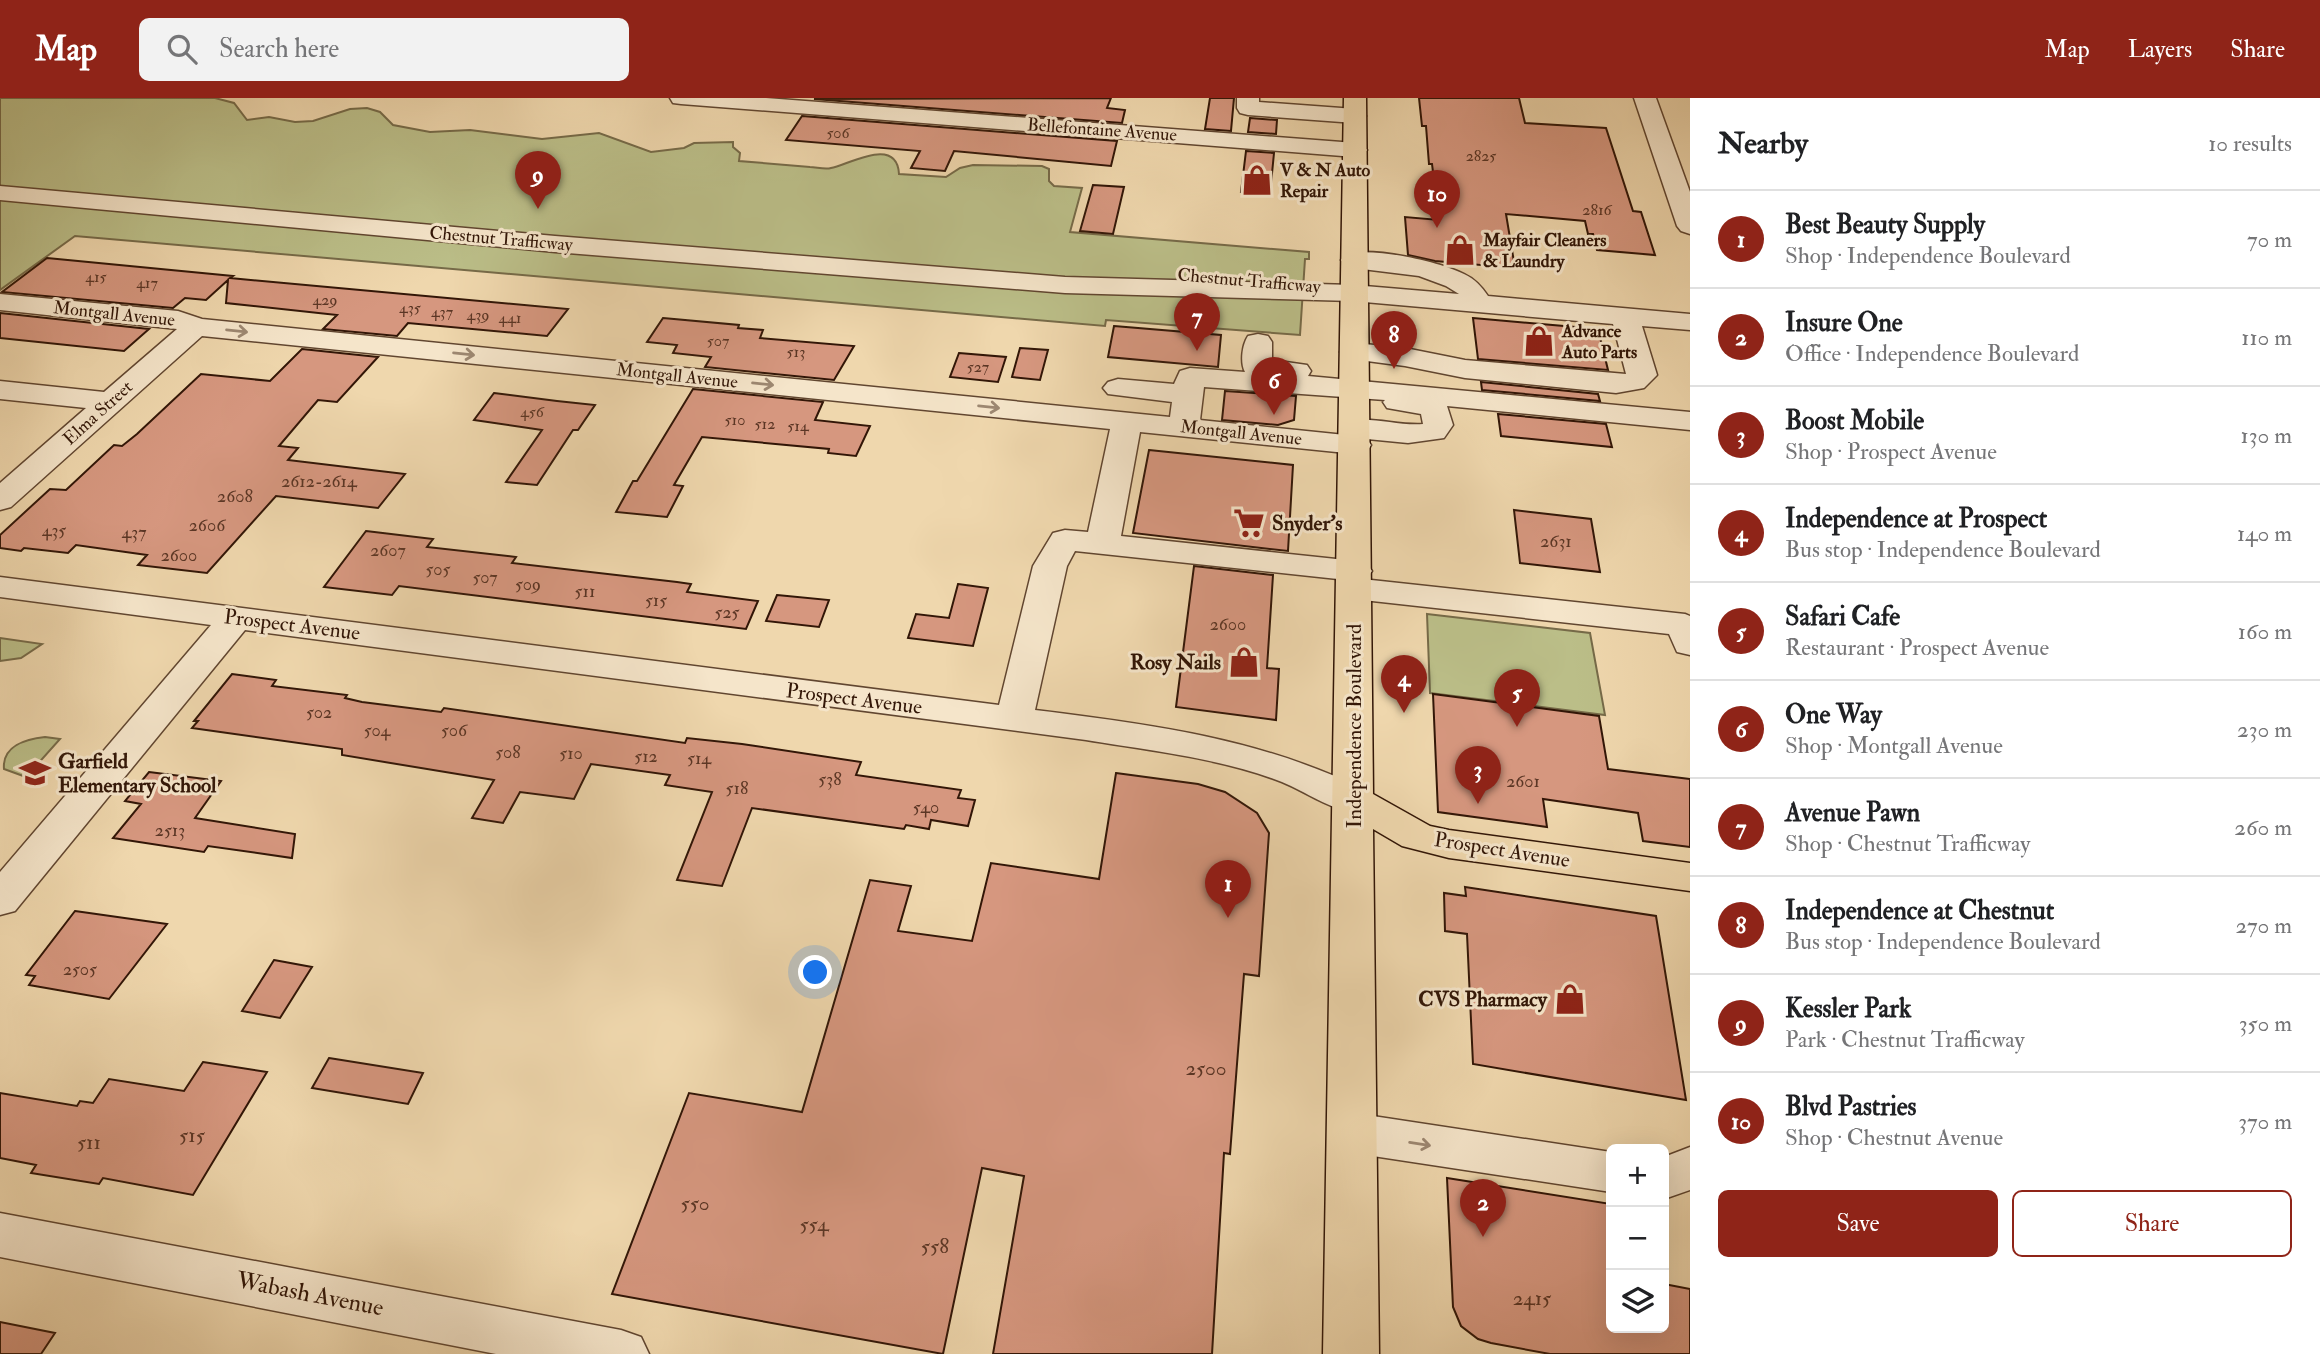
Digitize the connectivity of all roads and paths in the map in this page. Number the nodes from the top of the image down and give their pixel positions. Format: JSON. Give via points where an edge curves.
{"nodes":[{"id":1,"x":681,"y":98,"type":"edge"},
{"id":2,"x":1248,"y":98,"type":"edge"},
{"id":3,"x":1645,"y":98,"type":"edge"},
{"id":4,"x":790,"y":102,"type":"edge"},
{"id":5,"x":1355,"y":121,"type":"edge"},
{"id":6,"x":0,"y":193,"type":"edge"},
{"id":7,"x":1690,"y":226,"type":"edge"},
{"id":8,"x":1002,"y":280,"type":"junction"},
{"id":9,"x":1065,"y":285,"type":"junction"},
{"id":10,"x":0,"y":302,"type":"edge"},
{"id":11,"x":1625,"y":317,"type":"junction"},
{"id":12,"x":1690,"y":322,"type":"edge"},
{"id":13,"x":196,"y":327,"type":"junction"},
{"id":14,"x":1349,"y":354,"type":"junction"},
{"id":15,"x":1118,"y":388,"type":"dead end"},
{"id":16,"x":0,"y":390,"type":"edge"},
{"id":17,"x":1187,"y":394,"type":"junction"},
{"id":18,"x":110,"y":402,"type":"junction"},
{"id":19,"x":1127,"y":421,"type":"junction"},
{"id":20,"x":1690,"y":421,"type":"edge"},
{"id":21,"x":1184,"y":427,"type":"junction"},
{"id":22,"x":8,"y":486,"type":"edge"},
{"id":23,"x":1103,"y":542,"type":"junction"},
{"id":24,"x":1355,"y":580,"type":"junction"},
{"id":25,"x":0,"y":587,"type":"edge"},
{"id":26,"x":236,"y":618,"type":"junction"},
{"id":27,"x":1690,"y":644,"type":"edge"},
{"id":28,"x":1014,"y":720,"type":"junction"},
{"id":29,"x":1353,"y":800,"type":"junction"},
{"id":30,"x":1690,"y":877,"type":"edge"},
{"id":31,"x":0,"y":900,"type":"edge"},
{"id":32,"x":1353,"y":1133,"type":"junction"},
{"id":33,"x":1690,"y":1167,"type":"edge"},
{"id":34,"x":1606,"y":1171,"type":"edge"},
{"id":35,"x":1669,"y":1177,"type":"edge"},
{"id":36,"x":0,"y":1234,"type":"edge"},
{"id":37,"x":621,"y":1354,"type":"edge"},
{"id":38,"x":1351,"y":1354,"type":"edge"}],
"edges":[{"from":1,"to":4,"type":"street","name":"Bellefontaine Avenue"},
{"from":2,"to":5,"type":"street","via":[[1248,108]]},
{"from":3,"to":7,"type":"street"},
{"from":4,"to":5,"type":"street","name":"Bellefontaine Avenue"},
{"from":5,"to":14,"type":"main road","name":"Independence Boulevard"},
{"from":6,"to":8,"type":"street","name":"Chestnut Trafficway"},
{"from":8,"to":9,"type":"street","name":"Chestnut Trafficway"},
{"from":8,"to":14,"type":"street","name":"Chestnut Trafficway","via":[[1179,275],[1299,282]]},
{"from":9,"to":14,"type":"street","name":"Chestnut Trafficway"},
{"from":9,"to":14,"type":"street"},
{"from":10,"to":13,"type":"street","name":"Montgall Avenue","via":[[178,319]]},
{"from":11,"to":12,"type":"street"},
{"from":11,"to":14,"type":"street","via":[[1478,304]]},
{"from":11,"to":14,"type":"street","via":[[1642,374],[1634,382],[1616,384],[1465,369],[1405,356]]},
{"from":13,"to":18,"type":"street","name":"Elma Street"},
{"from":13,"to":19,"type":"street","name":"Montgall Avenue","one_way":true},
{"from":14,"to":17,"type":"street","via":[[1190,377]]},
{"from":14,"to":20,"type":"street"},
{"from":14,"to":21,"type":"street","name":"Montgall Avenue"},
{"from":14,"to":24,"type":"main road","name":"Independence Boulevard"},
{"from":15,"to":17,"type":"street"},
{"from":16,"to":18,"type":"street"},
{"from":17,"to":21,"type":"street"},
{"from":18,"to":22,"type":"street","name":"Elma Street"},
{"from":19,"to":21,"type":"street","name":"Montgall Avenue"},
{"from":19,"to":23,"type":"street"},
{"from":23,"to":24,"type":"street"},
{"from":23,"to":28,"type":"street","via":[[1065,540],[1058,549],[1050,566]]},
{"from":24,"to":27,"type":"street","via":[[1685,625]]},
{"from":24,"to":29,"type":"main road","name":"Independence Boulevard"},
{"from":25,"to":26,"type":"street","name":"Prospect Avenue"},
{"from":26,"to":28,"type":"street","name":"Prospect Avenue"},
{"from":26,"to":31,"type":"street"},
{"from":28,"to":29,"type":"street","name":"Prospect Avenue","via":[[1207,748],[1285,769]]},
{"from":29,"to":30,"type":"main road","name":"Prospect Avenue","via":[[1417,836],[1449,844]]},
{"from":29,"to":32,"type":"main road","name":"Independence Boulevard"},
{"from":32,"to":34,"type":"street","one_way":true},
{"from":32,"to":38,"type":"main road","name":"Independence Boulevard"},
{"from":33,"to":35,"type":"street"},
{"from":36,"to":37,"type":"street","name":"Wabash Avenue"}]}
